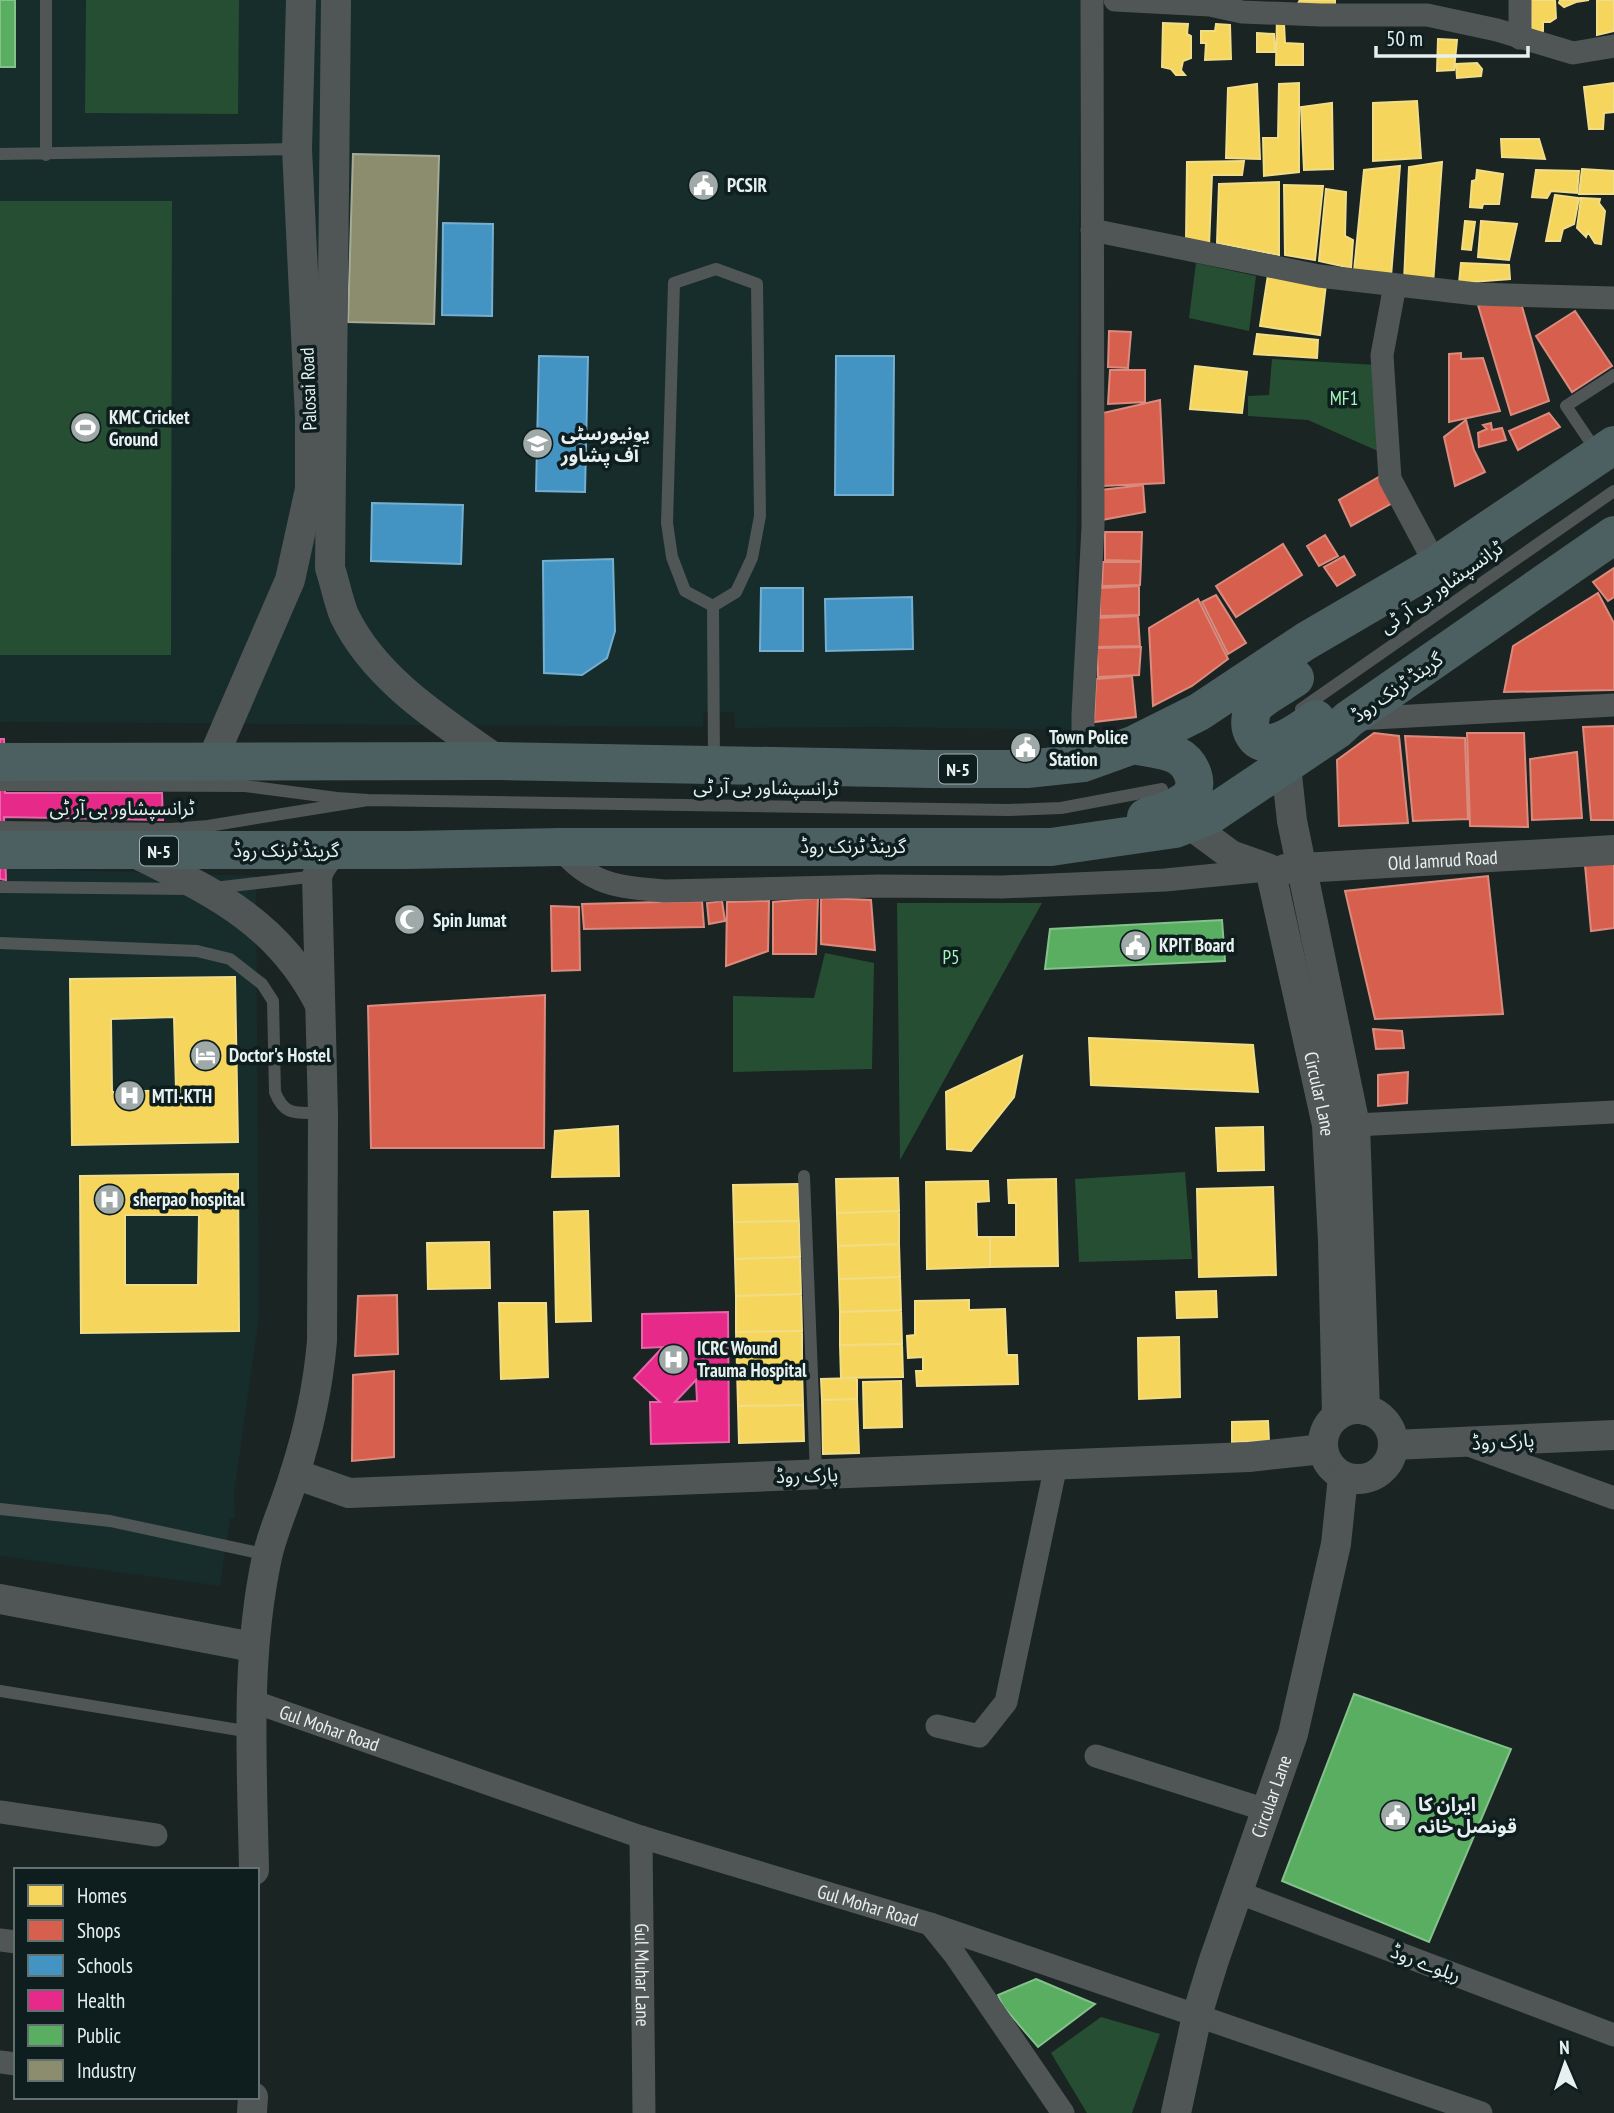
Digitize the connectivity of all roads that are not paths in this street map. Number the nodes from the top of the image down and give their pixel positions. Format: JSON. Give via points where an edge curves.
{"nodes":[{"id":1,"x":46,"y":0,"type":"edge"},
{"id":2,"x":301,"y":0,"type":"edge"},
{"id":3,"x":336,"y":0,"type":"edge"},
{"id":4,"x":1092,"y":0,"type":"edge"},
{"id":5,"x":1115,"y":0,"type":"edge"},
{"id":6,"x":1520,"y":0,"type":"edge"},
{"id":7,"x":1426,"y":7,"type":"edge"},
{"id":8,"x":1520,"y":38,"type":"junction"},
{"id":9,"x":1614,"y":46,"type":"edge"},
{"id":10,"x":297,"y":149,"type":"junction"},
{"id":11,"x":0,"y":154,"type":"edge"},
{"id":12,"x":46,"y":155,"type":"junction"},
{"id":13,"x":1092,"y":230,"type":"junction"},
{"id":14,"x":1395,"y":285,"type":"junction"},
{"id":15,"x":1614,"y":298,"type":"edge"},
{"id":16,"x":1614,"y":375,"type":"edge"},
{"id":17,"x":321,"y":417,"type":"junction"},
{"id":18,"x":1606,"y":450,"type":"edge"},
{"id":19,"x":1614,"y":491,"type":"edge"},
{"id":20,"x":1614,"y":521,"type":"edge"},
{"id":21,"x":1614,"y":535,"type":"edge"},
{"id":22,"x":1426,"y":570,"type":"junction"},
{"id":23,"x":713,"y":606,"type":"junction"},
{"id":24,"x":1614,"y":705,"type":"edge"},
{"id":25,"x":1349,"y":719,"type":"junction"},
{"id":26,"x":1133,"y":746,"type":"junction"},
{"id":27,"x":1281,"y":758,"type":"junction"},
{"id":28,"x":212,"y":760,"type":"junction"},
{"id":29,"x":499,"y":761,"type":"junction"},
{"id":30,"x":0,"y":762,"type":"edge"},
{"id":31,"x":1083,"y":763,"type":"junction"},
{"id":32,"x":714,"y":766,"type":"junction"},
{"id":33,"x":0,"y":785,"type":"edge"},
{"id":34,"x":368,"y":800,"type":"junction"},
{"id":35,"x":1197,"y":821,"type":"junction"},
{"id":36,"x":0,"y":827,"type":"edge"},
{"id":37,"x":559,"y":847,"type":"junction"},
{"id":38,"x":0,"y":850,"type":"edge"},
{"id":39,"x":1614,"y":850,"type":"edge"},
{"id":40,"x":133,"y":852,"type":"junction"},
{"id":41,"x":327,"y":863,"type":"junction"},
{"id":42,"x":1303,"y":868,"type":"junction"},
{"id":43,"x":1270,"y":869,"type":"junction"},
{"id":44,"x":0,"y":887,"type":"edge"},
{"id":45,"x":206,"y":889,"type":"junction"},
{"id":46,"x":0,"y":943,"type":"edge"},
{"id":47,"x":321,"y":1007,"type":"junction"},
{"id":48,"x":1614,"y":1112,"type":"edge"},
{"id":49,"x":323,"y":1113,"type":"junction"},
{"id":50,"x":1355,"y":1125,"type":"junction"},
{"id":51,"x":804,"y":1176,"type":"dead end"},
{"id":52,"x":1351,"y":1413,"type":"junction"},
{"id":53,"x":1614,"y":1435,"type":"edge"},
{"id":54,"x":1464,"y":1443,"type":"junction"},
{"id":55,"x":1393,"y":1445,"type":"junction"},
{"id":56,"x":1322,"y":1449,"type":"junction"},
{"id":57,"x":1056,"y":1465,"type":"junction"},
{"id":58,"x":295,"y":1474,"type":"junction"},
{"id":59,"x":816,"y":1474,"type":"junction"},
{"id":60,"x":1343,"y":1477,"type":"junction"},
{"id":61,"x":1614,"y":1498,"type":"edge"},
{"id":62,"x":0,"y":1509,"type":"edge"},
{"id":63,"x":268,"y":1555,"type":"junction"},
{"id":64,"x":0,"y":1600,"type":"edge"},
{"id":65,"x":253,"y":1647,"type":"junction"},
{"id":66,"x":0,"y":1691,"type":"edge"},
{"id":67,"x":252,"y":1701,"type":"junction"},
{"id":68,"x":937,"y":1726,"type":"dead end"},
{"id":69,"x":251,"y":1732,"type":"junction"},
{"id":70,"x":1096,"y":1756,"type":"dead end"},
{"id":71,"x":1266,"y":1810,"type":"junction"},
{"id":72,"x":0,"y":1812,"type":"edge"},
{"id":73,"x":156,"y":1835,"type":"dead end"},
{"id":74,"x":641,"y":1837,"type":"junction"},
{"id":75,"x":254,"y":1868,"type":"edge"},
{"id":76,"x":1237,"y":1892,"type":"junction"},
{"id":77,"x":930,"y":1924,"type":"junction"},
{"id":78,"x":1198,"y":2015,"type":"junction"},
{"id":79,"x":1614,"y":2035,"type":"edge"},
{"id":80,"x":644,"y":2113,"type":"edge"},
{"id":81,"x":1063,"y":2113,"type":"edge"},
{"id":82,"x":1176,"y":2113,"type":"edge"},
{"id":83,"x":1481,"y":2113,"type":"edge"}],
"edges":[{"from":1,"to":12,"type":"lane"},
{"from":2,"to":10,"type":"street","name":"Palosai Road"},
{"from":3,"to":17,"type":"street"},
{"from":4,"to":13,"type":"street"},
{"from":5,"to":7,"type":"street","via":[[1321,15]]},
{"from":6,"to":8,"type":"street"},
{"from":7,"to":8,"type":"street"},
{"from":8,"to":9,"type":"street","via":[[1573,54]]},
{"from":10,"to":12,"type":"lane"},
{"from":10,"to":17,"type":"street","name":"Palosai Road"},
{"from":11,"to":12,"type":"lane"},
{"from":13,"to":14,"type":"street","via":[[1318,276]]},
{"from":13,"to":31,"type":"street","via":[[1093,527]]},
{"from":14,"to":15,"type":"street","via":[[1476,294]]},
{"from":14,"to":22,"type":"street","via":[[1382,355],[1390,479]]},
{"from":16,"to":18,"type":"lane","via":[[1566,406]]},
{"from":17,"to":28,"type":"street","name":"Palosai Road","via":[[290,580]]},
{"from":17,"to":29,"type":"street","via":[[330,568],[343,613],[392,680],[440,721]]},
{"from":18,"to":22,"type":"highway","number":"N-5"},
{"from":19,"to":27,"type":"lane","name":"ٹرانسپشاور بی آر ٹی"},
{"from":20,"to":27,"type":"highway","via":[[1592,529],[1283,741]]},
{"from":21,"to":25,"type":"highway","name":"گرینڈ ٹرنک روڈ","number":"N-5"},
{"from":22,"to":26,"type":"highway","number":"N-5","via":[[1199,712]]},
{"from":22,"to":27,"type":"highway"},
{"from":23,"to":23,"type":"lane","via":[[685,591],[672,557],[667,523],[674,283],[716,270],[757,284],[760,516],[752,558],[736,592]]},
{"from":23,"to":32,"type":"lane"},
{"from":24,"to":25,"type":"street"},
{"from":25,"to":27,"type":"highway","name":"گرینڈ ٹرنک روڈ","number":"N-5","via":[[1338,730]]},
{"from":26,"to":31,"type":"highway","number":"N-5"},
{"from":26,"to":35,"type":"highway","via":[[1173,753],[1189,766]]},
{"from":27,"to":35,"type":"highway","name":"گرینڈ ٹرنک روڈ","number":"N-5"},
{"from":27,"to":42,"type":"street"},
{"from":28,"to":29,"type":"highway","number":"N-5"},
{"from":28,"to":30,"type":"highway","number":"N-5"},
{"from":29,"to":32,"type":"highway","number":"N-5"},
{"from":31,"to":32,"type":"highway","number":"N-5","via":[[1027,769]]},
{"from":33,"to":34,"type":"lane","name":"ٹرانسپشاور بی آر ٹی","via":[[245,786]]},
{"from":34,"to":35,"type":"lane","name":"ٹرانسپشاور بی آر ٹی","via":[[1061,808]]},
{"from":34,"to":36,"type":"lane","name":"ٹرانسپشاور بی آر ٹی","via":[[208,827]]},
{"from":35,"to":37,"type":"highway","name":"گرینڈ ٹرنک روڈ","number":"N-5","via":[[1142,835],[1051,847]]},
{"from":35,"to":43,"type":"street"},
{"from":37,"to":41,"type":"highway","name":"گرینڈ ٹرنک روڈ","number":"N-5"},
{"from":37,"to":43,"type":"street","via":[[575,866],[596,879],[664,891],[1002,887],[1165,880]]},
{"from":38,"to":40,"type":"highway","name":"گرینڈ ٹرنک روڈ","number":"N-5"},
{"from":39,"to":42,"type":"street","name":"Old Jamrud Road"},
{"from":40,"to":41,"type":"highway","name":"گرینڈ ٹرنک روڈ","number":"N-5"},
{"from":40,"to":45,"type":"street"},
{"from":41,"to":45,"type":"lane"},
{"from":41,"to":47,"type":"street"},
{"from":42,"to":43,"type":"street","name":"Old Jamrud Road"},
{"from":42,"to":50,"type":"street"},
{"from":43,"to":52,"type":"street","name":"Circular Lane","via":[[1327,1125],[1333,1241]]},
{"from":44,"to":45,"type":"lane"},
{"from":45,"to":47,"type":"street","via":[[260,926],[295,961]]},
{"from":46,"to":49,"type":"lane","via":[[197,951],[230,959],[262,984],[273,1002],[275,1092],[280,1105],[288,1112]]},
{"from":47,"to":49,"type":"street"},
{"from":48,"to":50,"type":"street"},
{"from":49,"to":58,"type":"street","via":[[322,1341],[319,1377]]},
{"from":50,"to":52,"type":"street"},
{"from":51,"to":59,"type":"lane"},
{"from":52,"to":55,"type":"street","via":[[1380,1417]]},
{"from":52,"to":56,"type":"street","via":[[1325,1432]]},
{"from":53,"to":54,"type":"street","name":"پارک روڈ"},
{"from":54,"to":55,"type":"street","name":"پارک روڈ"},
{"from":54,"to":61,"type":"street"},
{"from":55,"to":60,"type":"street","via":[[1388,1462],[1376,1474],[1360,1479]]},
{"from":56,"to":57,"type":"street","name":"پارک روڈ","via":[[1249,1457]]},
{"from":56,"to":60,"type":"street","via":[[1329,1465]]},
{"from":57,"to":59,"type":"street","name":"پارک روڈ"},
{"from":57,"to":68,"type":"street","via":[[1006,1702],[979,1736]]},
{"from":58,"to":59,"type":"street","name":"پارک روڈ","via":[[349,1493]]},
{"from":58,"to":63,"type":"street"},
{"from":60,"to":71,"type":"street","name":"Circular Lane","via":[[1336,1544],[1296,1721]]},
{"from":62,"to":63,"type":"lane","via":[[110,1521]]},
{"from":63,"to":65,"type":"street"},
{"from":64,"to":65,"type":"street"},
{"from":65,"to":67,"type":"street"},
{"from":66,"to":69,"type":"lane"},
{"from":67,"to":69,"type":"street"},
{"from":67,"to":74,"type":"street","name":"Gul Mohar Road"},
{"from":69,"to":75,"type":"street"},
{"from":70,"to":71,"type":"street"},
{"from":71,"to":76,"type":"street","name":"Circular Lane"},
{"from":72,"to":73,"type":"street"},
{"from":74,"to":77,"type":"street","name":"Gul Mohar Road"},
{"from":74,"to":80,"type":"street","name":"Gul Muhar Lane"},
{"from":76,"to":78,"type":"street","name":"Circular Lane"},
{"from":76,"to":79,"type":"street","name":"ریلوے روڈ"},
{"from":77,"to":78,"type":"street","name":"Gul Mohar Road"},
{"from":77,"to":81,"type":"street"},
{"from":78,"to":82,"type":"street","name":"Circular Lane"},
{"from":78,"to":83,"type":"street","name":"Gul Mohar Road"}]}
